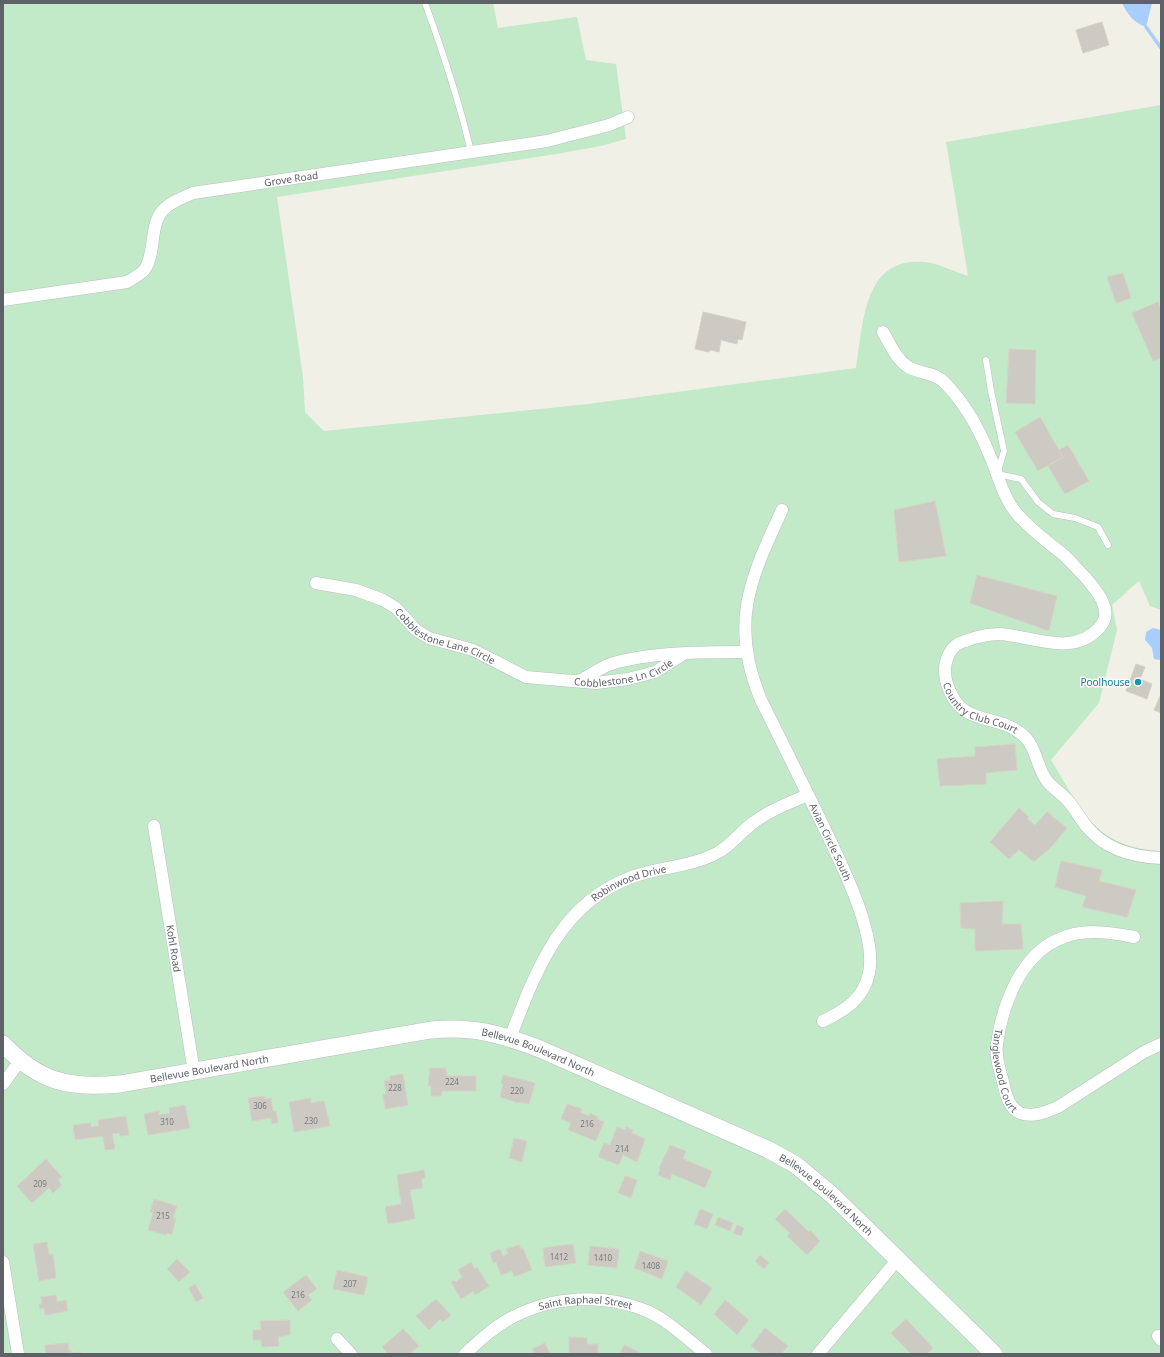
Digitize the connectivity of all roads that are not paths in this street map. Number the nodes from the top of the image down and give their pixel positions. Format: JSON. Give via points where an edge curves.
{"nodes":[{"id":1,"x":425,"y":3,"type":"edge"},
{"id":2,"x":628,"y":117,"type":"dead end"},
{"id":3,"x":471,"y":152,"type":"junction"},
{"id":4,"x":3,"y":300,"type":"edge"},
{"id":5,"x":883,"y":332,"type":"dead end"},
{"id":6,"x":986,"y":360,"type":"dead end"},
{"id":7,"x":997,"y":474,"type":"junction"},
{"id":8,"x":782,"y":510,"type":"dead end"},
{"id":9,"x":1108,"y":545,"type":"dead end"},
{"id":10,"x":316,"y":583,"type":"dead end"},
{"id":11,"x":746,"y":652,"type":"junction"},
{"id":12,"x":682,"y":655,"type":"junction"},
{"id":13,"x":577,"y":682,"type":"junction"},
{"id":14,"x":808,"y":795,"type":"junction"},
{"id":15,"x":154,"y":826,"type":"dead end"},
{"id":16,"x":1161,"y":858,"type":"edge"},
{"id":17,"x":1134,"y":937,"type":"dead end"},
{"id":18,"x":823,"y":1022,"type":"dead end"},
{"id":19,"x":510,"y":1038,"type":"junction"},
{"id":20,"x":3,"y":1044,"type":"edge"},
{"id":21,"x":1161,"y":1044,"type":"edge"},
{"id":22,"x":20,"y":1061,"type":"junction"},
{"id":23,"x":194,"y":1072,"type":"junction"},
{"id":24,"x":3,"y":1084,"type":"edge"},
{"id":25,"x":898,"y":1259,"type":"junction"},
{"id":26,"x":3,"y":1262,"type":"edge"},
{"id":27,"x":338,"y":1339,"type":"dead end"},
{"id":28,"x":18,"y":1354,"type":"edge"},
{"id":29,"x":351,"y":1354,"type":"edge"},
{"id":30,"x":465,"y":1354,"type":"edge"},
{"id":31,"x":706,"y":1354,"type":"edge"},
{"id":32,"x":818,"y":1354,"type":"edge"},
{"id":33,"x":994,"y":1354,"type":"edge"}],
"edges":[{"from":1,"to":3,"type":"lane","via":[[445,56]]},
{"from":2,"to":3,"type":"street","name":"Grove Road","via":[[609,125],[547,141]]},
{"from":3,"to":4,"type":"street","name":"Grove Road","via":[[193,193],[163,210],[156,224],[145,271],[127,282]]},
{"from":5,"to":7,"type":"street","name":"Country Club Court","via":[[899,359],[909,367],[943,381],[954,394],[980,432]]},
{"from":6,"to":7,"type":"lane","via":[[1004,451]]},
{"from":7,"to":9,"type":"lane","via":[[1021,479],[1038,502],[1053,514],[1075,518],[1098,527]]},
{"from":7,"to":16,"type":"street","name":"Country Club Court","via":[[1008,501],[1019,516],[1067,558],[1094,588],[1103,601],[1106,613],[1104,622],[1097,631],[1071,643],[1043,642],[999,634],[971,638],[958,644],[945,662],[948,686],[960,707],[967,712],[978,718],[1004,723],[1028,740],[1047,781],[1062,794],[1094,836],[1107,845],[1127,853]]},
{"from":8,"to":11,"type":"street","name":"Avian Circle South","via":[[751,582],[745,618]]},
{"from":10,"to":13,"type":"street","name":"Cobblestone Lane Circle","via":[[356,590],[383,600],[396,608],[416,630],[429,638],[473,650],[526,677]]},
{"from":11,"to":12,"type":"street","name":"Cobblestone Ln Circle"},
{"from":11,"to":14,"type":"street","name":"Avian Circle South","via":[[749,669],[761,700]]},
{"from":12,"to":13,"type":"street","name":"Cobblestone Ln Circle","via":[[621,661],[602,667]]},
{"from":12,"to":13,"type":"street","name":"Cobblestone Ln Circle","via":[[655,672],[643,676],[596,683]]},
{"from":14,"to":18,"type":"street","name":"Avian Circle South","via":[[854,893],[870,959],[866,985],[860,995],[842,1012]]},
{"from":14,"to":19,"type":"street","name":"Robinwood Drive","via":[[766,814],[752,823],[731,845],[717,853],[699,861],[633,877],[607,888],[588,901],[573,915],[543,960],[531,983]]},
{"from":15,"to":23,"type":"street","name":"Kohl Road"},
{"from":17,"to":21,"type":"street","name":"Tanglewood Court","via":[[1091,931],[1056,940],[1040,950],[1012,988],[996,1045],[997,1061],[1010,1104],[1020,1113],[1031,1115],[1058,1107],[1144,1052]]},
{"from":19,"to":23,"type":"main road","name":"Bellevue Boulevard North","via":[[479,1030],[431,1030]]},
{"from":19,"to":25,"type":"main road","name":"Bellevue Boulevard North","via":[[541,1049],[785,1158],[832,1195]]},
{"from":20,"to":22,"type":"main road","name":"Bellevue Boulevard North"},
{"from":22,"to":23,"type":"main road","name":"Bellevue Boulevard North","via":[[45,1076],[90,1087]]},
{"from":22,"to":24,"type":"street"},
{"from":25,"to":32,"type":"street"},
{"from":25,"to":33,"type":"main road","name":"Bellevue Boulevard North"},
{"from":26,"to":28,"type":"street"},
{"from":27,"to":29,"type":"street"},
{"from":30,"to":31,"type":"street","name":"Saint Raphael Street","via":[[483,1337],[513,1317],[547,1304],[584,1300],[626,1305],[646,1311],[662,1319]]}]}
